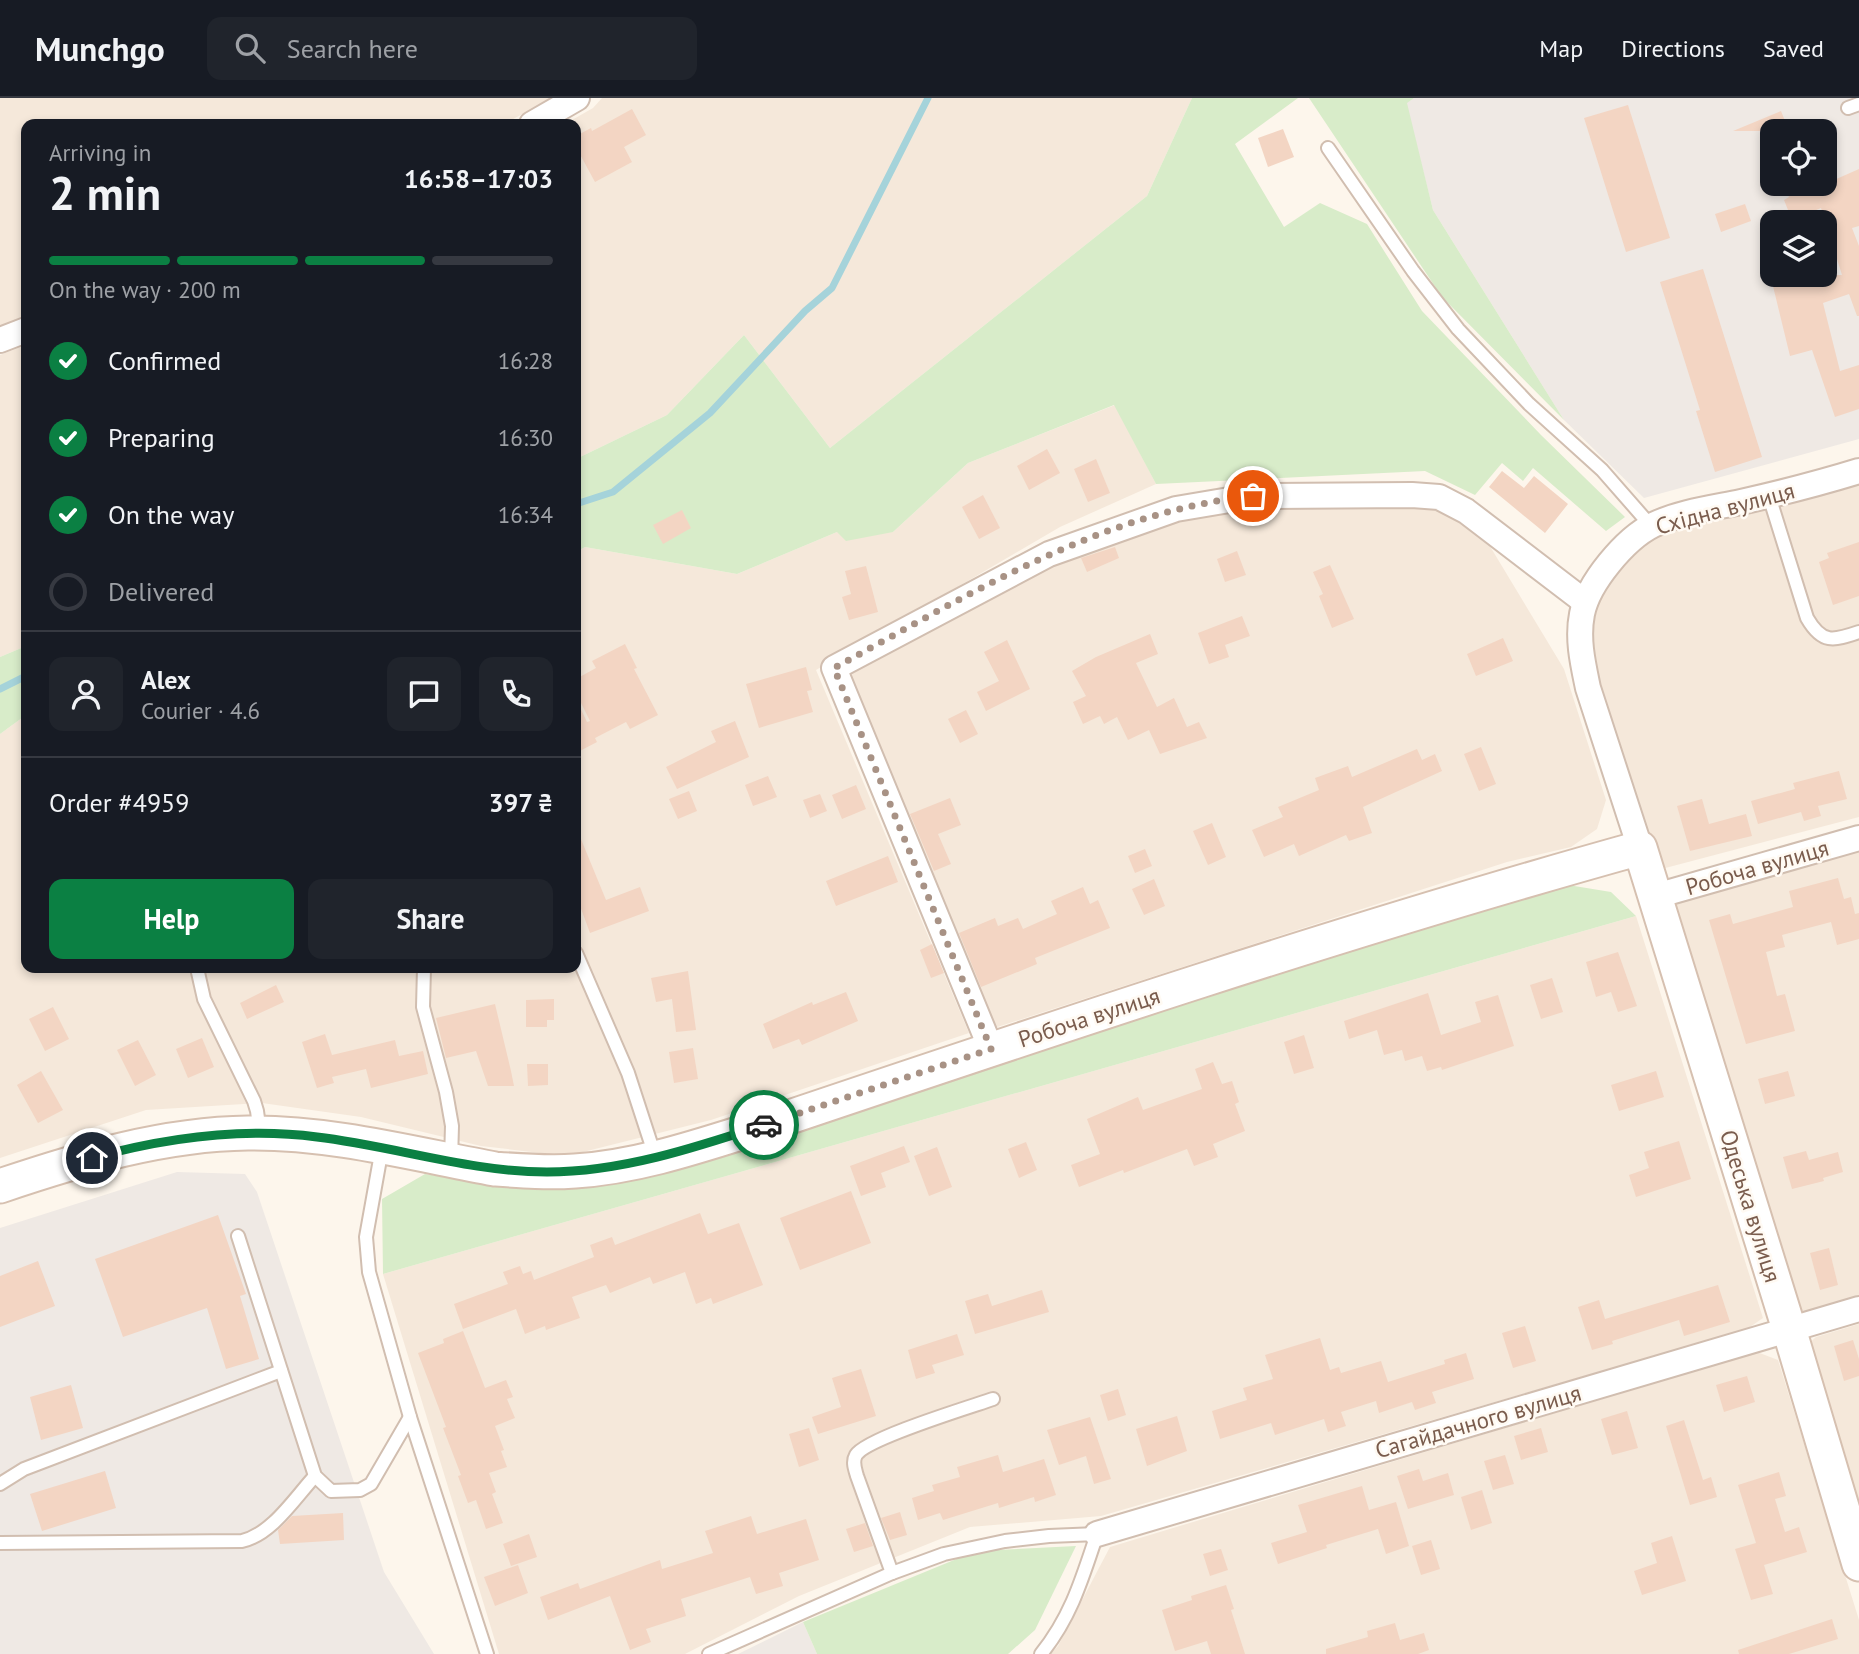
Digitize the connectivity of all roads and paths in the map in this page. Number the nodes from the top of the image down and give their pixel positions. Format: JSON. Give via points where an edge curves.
{"nodes":[{"id":1,"x":577,"y":98,"type":"edge"},
{"id":2,"x":541,"y":119,"type":"edge"},
{"id":3,"x":1328,"y":148,"type":"dead end"},
{"id":4,"x":21,"y":332,"type":"edge"},
{"id":5,"x":0,"y":340,"type":"edge"},
{"id":6,"x":1859,"y":471,"type":"edge"},
{"id":7,"x":1769,"y":496,"type":"junction"},
{"id":8,"x":1651,"y":526,"type":"junction"},
{"id":9,"x":1586,"y":602,"type":"junction"},
{"id":10,"x":1859,"y":632,"type":"edge"},
{"id":11,"x":1859,"y":838,"type":"edge"},
{"id":12,"x":1640,"y":848,"type":"junction"},
{"id":13,"x":1656,"y":896,"type":"junction"},
{"id":14,"x":581,"y":964,"type":"edge"},
{"id":15,"x":198,"y":973,"type":"edge"},
{"id":16,"x":424,"y":973,"type":"edge"},
{"id":17,"x":991,"y":1049,"type":"junction"},
{"id":18,"x":260,"y":1133,"type":"junction"},
{"id":19,"x":382,"y":1147,"type":"junction"},
{"id":20,"x":655,"y":1157,"type":"junction"},
{"id":21,"x":451,"y":1160,"type":"junction"},
{"id":22,"x":0,"y":1186,"type":"edge"},
{"id":23,"x":238,"y":1237,"type":"dead end"},
{"id":24,"x":1859,"y":1309,"type":"edge"},
{"id":25,"x":1789,"y":1329,"type":"junction"},
{"id":26,"x":281,"y":1371,"type":"junction"},
{"id":27,"x":993,"y":1399,"type":"dead end"},
{"id":28,"x":410,"y":1417,"type":"junction"},
{"id":29,"x":315,"y":1476,"type":"junction"},
{"id":30,"x":0,"y":1484,"type":"edge"},
{"id":31,"x":1097,"y":1534,"type":"junction"},
{"id":32,"x":0,"y":1543,"type":"edge"},
{"id":33,"x":1859,"y":1564,"type":"edge"},
{"id":34,"x":891,"y":1573,"type":"junction"},
{"id":35,"x":487,"y":1654,"type":"edge"},
{"id":36,"x":709,"y":1654,"type":"edge"},
{"id":37,"x":1041,"y":1654,"type":"edge"}],
"edges":[{"from":1,"to":2,"type":"street"},
{"from":3,"to":8,"type":"lane","via":[[1458,329],[1536,411],[1619,487]]},
{"from":4,"to":5,"type":"street"},
{"from":6,"to":7,"type":"street","name":"Східна вулиця"},
{"from":7,"to":8,"type":"street","name":"Східна вулиця"},
{"from":7,"to":10,"type":"lane","via":[[1814,629],[1831,639]]},
{"from":8,"to":9,"type":"street","name":"Східна вулиця","via":[[1612,561]]},
{"from":9,"to":12,"type":"street","name":"Східна вулиця","via":[[1580,625],[1588,688]]},
{"from":9,"to":17,"type":"street","via":[[1466,511],[1439,498],[1253,496],[1175,509],[1049,554],[834,668]]},
{"from":11,"to":13,"type":"street","name":"Робоча вулиця"},
{"from":12,"to":13,"type":"street","name":"Одеська вулиця"},
{"from":12,"to":17,"type":"street","name":"Робоча вулиця","via":[[1485,891]]},
{"from":13,"to":25,"type":"street","name":"Одеська вулиця"},
{"from":14,"to":20,"type":"lane","via":[[614,1037]]},
{"from":15,"to":18,"type":"lane","via":[[204,999],[254,1101]]},
{"from":16,"to":21,"type":"lane","via":[[423,1007],[452,1126]]},
{"from":17,"to":20,"type":"street","name":"Робоча вулиця"},
{"from":18,"to":19,"type":"street","name":"Робоча вулиця"},
{"from":18,"to":22,"type":"street","name":"Робоча вулиця","via":[[158,1142]]},
{"from":19,"to":21,"type":"street","name":"Робоча вулиця"},
{"from":19,"to":28,"type":"lane","via":[[366,1249]]},
{"from":20,"to":21,"type":"street","name":"Робоча вулиця","via":[[601,1168],[546,1172]]},
{"from":23,"to":26,"type":"lane"},
{"from":24,"to":25,"type":"street","name":"Сагайдачного вулиця"},
{"from":25,"to":31,"type":"street","name":"Сагайдачного вулиця"},
{"from":25,"to":33,"type":"street","name":"Одеська вулиця"},
{"from":26,"to":29,"type":"lane"},
{"from":26,"to":30,"type":"lane","via":[[24,1469]]},
{"from":27,"to":34,"type":"lane","via":[[883,1439],[856,1456],[857,1476]]},
{"from":28,"to":29,"type":"lane","via":[[367,1488],[331,1491]]},
{"from":28,"to":35,"type":"lane"},
{"from":29,"to":32,"type":"lane","via":[[256,1538],[242,1541]]},
{"from":31,"to":34,"type":"lane","via":[[976,1546]]},
{"from":31,"to":37,"type":"lane","via":[[1072,1606]]},
{"from":34,"to":36,"type":"lane"}]}
